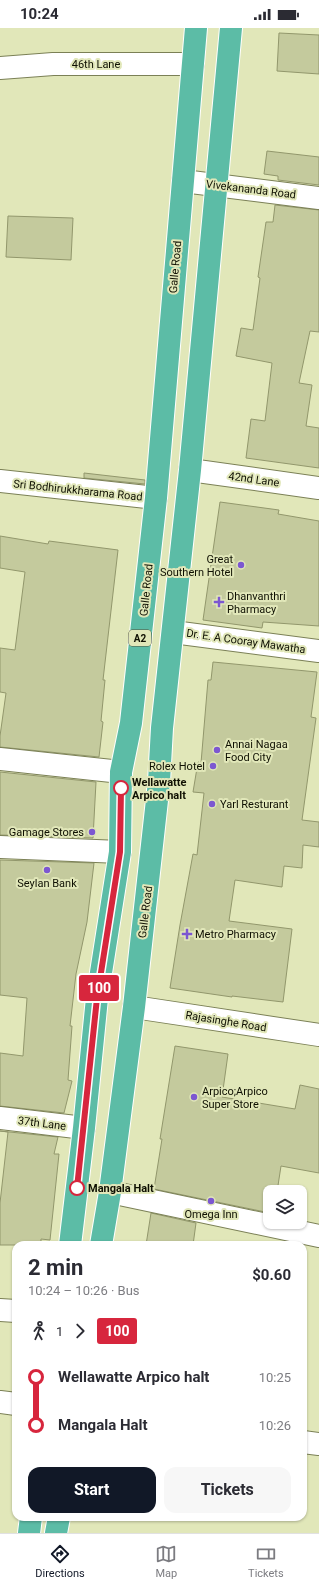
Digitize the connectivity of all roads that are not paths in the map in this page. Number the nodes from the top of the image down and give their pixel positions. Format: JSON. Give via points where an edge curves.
{"nodes":[{"id":1,"x":196,"y":28,"type":"edge"},
{"id":2,"x":231,"y":28,"type":"edge"},
{"id":3,"x":193,"y":64,"type":"junction"},
{"id":4,"x":0,"y":68,"type":"edge"},
{"id":5,"x":183,"y":181,"type":"junction"},
{"id":6,"x":218,"y":185,"type":"junction"},
{"id":7,"x":319,"y":198,"type":"edge"},
{"id":8,"x":190,"y":470,"type":"junction"},
{"id":9,"x":0,"y":481,"type":"edge"},
{"id":10,"x":319,"y":488,"type":"edge"},
{"id":11,"x":156,"y":498,"type":"junction"},
{"id":12,"x":173,"y":632,"type":"junction"},
{"id":13,"x":319,"y":651,"type":"edge"},
{"id":14,"x":0,"y":760,"type":"edge"},
{"id":15,"x":122,"y":772,"type":"junction"},
{"id":16,"x":0,"y":848,"type":"edge"},
{"id":17,"x":120,"y":852,"type":"junction"},
{"id":18,"x":134,"y":1007,"type":"junction"},
{"id":19,"x":319,"y":1035,"type":"edge"},
{"id":20,"x":0,"y":1118,"type":"edge"},
{"id":21,"x":84,"y":1128,"type":"junction"},
{"id":22,"x":110,"y":1192,"type":"junction"},
{"id":23,"x":319,"y":1236,"type":"edge"},
{"id":24,"x":70,"y":1241,"type":"edge"},
{"id":25,"x":102,"y":1241,"type":"edge"},
{"id":26,"x":0,"y":1310,"type":"edge"},
{"id":27,"x":12,"y":1311,"type":"edge"},
{"id":28,"x":0,"y":1402,"type":"edge"},
{"id":29,"x":12,"y":1404,"type":"edge"},
{"id":30,"x":307,"y":1442,"type":"edge"},
{"id":31,"x":319,"y":1444,"type":"edge"},
{"id":32,"x":30,"y":1521,"type":"edge"},
{"id":33,"x":58,"y":1521,"type":"edge"},
{"id":34,"x":29,"y":1533,"type":"edge"},
{"id":35,"x":56,"y":1533,"type":"edge"}],
"edges":[{"from":1,"to":3,"type":"highway","name":"Galle Road","number":"A2"},
{"from":2,"to":6,"type":"highway","name":"Galle Road"},
{"from":3,"to":4,"type":"street","name":"46th Lane","via":[[53,64]]},
{"from":3,"to":5,"type":"highway","name":"Galle Road","number":"A2"},
{"from":5,"to":6,"type":"street","name":"Vivekananda Road"},
{"from":5,"to":11,"type":"highway","name":"Galle Road","number":"A2"},
{"from":6,"to":7,"type":"street","name":"Vivekananda Road"},
{"from":6,"to":8,"type":"highway","name":"Galle Road"},
{"from":8,"to":10,"type":"street","name":"42nd Lane"},
{"from":8,"to":12,"type":"highway","name":"Galle Road"},
{"from":9,"to":11,"type":"street","name":"Sri Bodhirukkharama Road"},
{"from":11,"to":15,"type":"highway","name":"Galle Road","number":"A2","via":[[131,723]]},
{"from":12,"to":13,"type":"street","name":"Dr. E. A Cooray Mawatha"},
{"from":12,"to":18,"type":"highway","name":"Galle Road"},
{"from":14,"to":15,"type":"street"},
{"from":15,"to":17,"type":"highway","name":"Galle Road","number":"A2"},
{"from":16,"to":17,"type":"street"},
{"from":17,"to":21,"type":"highway","name":"Galle Road","number":"A2","via":[[97,998]]},
{"from":18,"to":19,"type":"street","name":"Rajasinghe Road"},
{"from":18,"to":22,"type":"highway","name":"Galle Road"},
{"from":20,"to":21,"type":"street","name":"37th Lane"},
{"from":21,"to":24,"type":"highway","name":"Galle Road","number":"A2"},
{"from":22,"to":23,"type":"street"},
{"from":22,"to":25,"type":"highway","name":"Galle Road"},
{"from":26,"to":27,"type":"street"},
{"from":28,"to":29,"type":"street"},
{"from":30,"to":31,"type":"street"},
{"from":32,"to":34,"type":"highway"},
{"from":33,"to":35,"type":"highway"}]}
